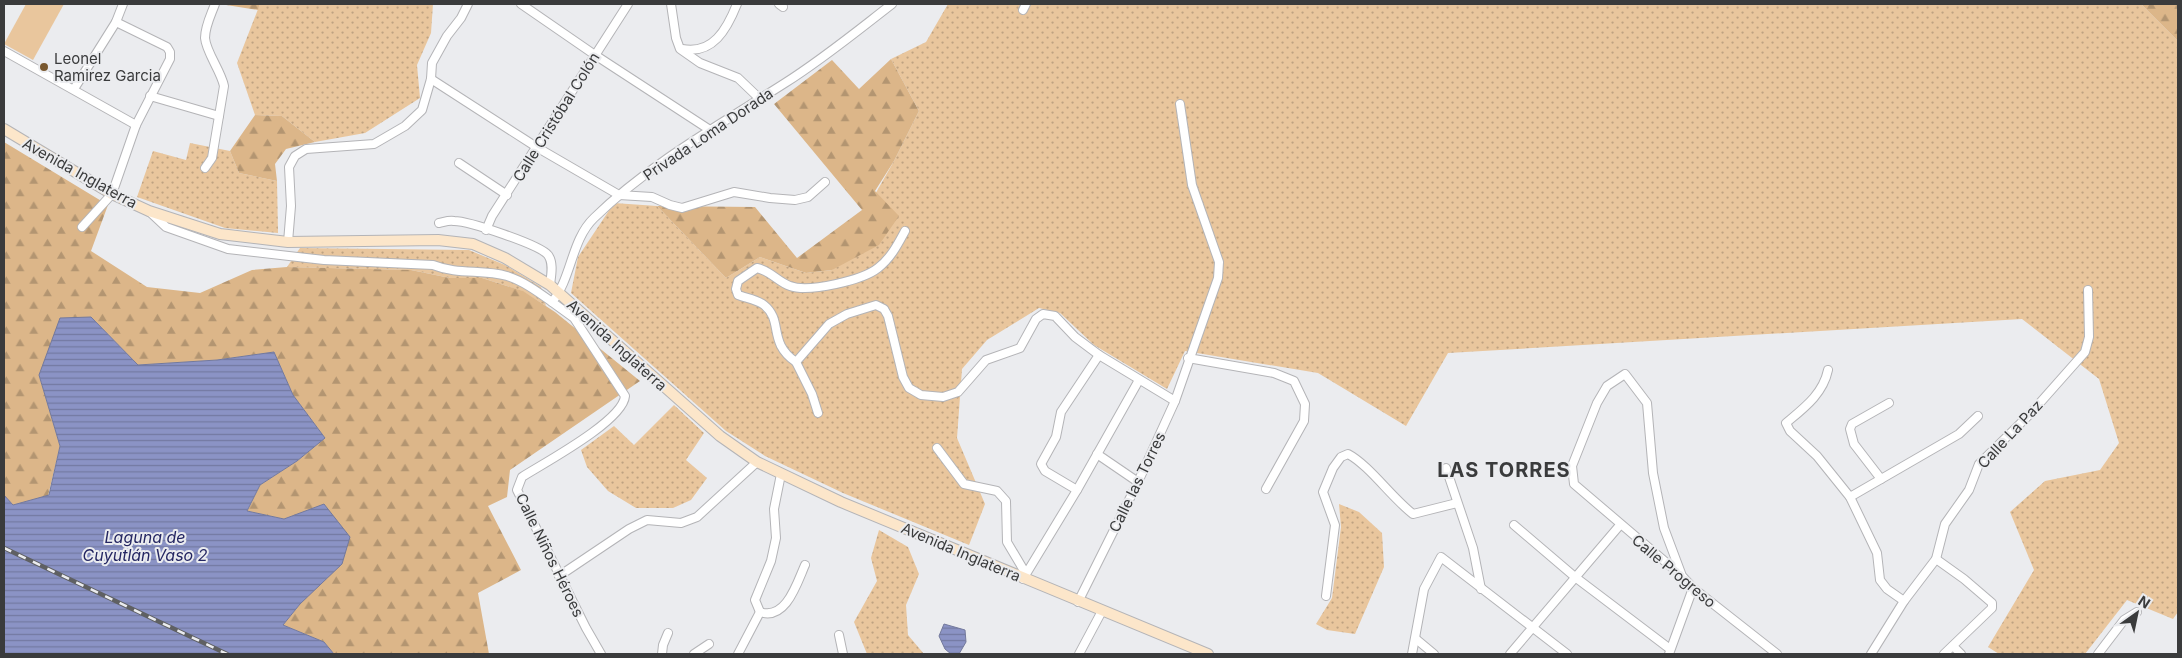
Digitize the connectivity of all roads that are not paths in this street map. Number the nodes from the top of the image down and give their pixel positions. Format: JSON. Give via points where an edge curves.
{"nodes":[{"id":1,"x":123,"y":4,"type":"edge"},
{"id":2,"x":215,"y":4,"type":"edge"},
{"id":3,"x":468,"y":4,"type":"edge"},
{"id":4,"x":521,"y":4,"type":"edge"},
{"id":5,"x":628,"y":4,"type":"edge"},
{"id":6,"x":670,"y":4,"type":"edge"},
{"id":7,"x":737,"y":4,"type":"edge"},
{"id":8,"x":891,"y":4,"type":"edge"},
{"id":9,"x":116,"y":22,"type":"junction"},
{"id":10,"x":680,"y":49,"type":"junction"},
{"id":11,"x":4,"y":51,"type":"edge"},
{"id":12,"x":595,"y":56,"type":"junction"},
{"id":13,"x":431,"y":79,"type":"junction"},
{"id":14,"x":74,"y":89,"type":"junction"},
{"id":15,"x":150,"y":96,"type":"junction"},
{"id":16,"x":760,"y":99,"type":"junction"},
{"id":17,"x":1180,"y":104,"type":"dead end"},
{"id":18,"x":219,"y":116,"type":"junction"},
{"id":19,"x":136,"y":125,"type":"junction"},
{"id":20,"x":4,"y":129,"type":"edge"},
{"id":21,"x":710,"y":130,"type":"junction"},
{"id":22,"x":538,"y":148,"type":"junction"},
{"id":23,"x":459,"y":163,"type":"dead end"},
{"id":24,"x":205,"y":168,"type":"dead end"},
{"id":25,"x":825,"y":182,"type":"dead end"},
{"id":26,"x":112,"y":194,"type":"junction"},
{"id":27,"x":507,"y":195,"type":"junction"},
{"id":28,"x":619,"y":195,"type":"junction"},
{"id":29,"x":150,"y":211,"type":"junction"},
{"id":30,"x":439,"y":223,"type":"dead end"},
{"id":31,"x":82,"y":228,"type":"dead end"},
{"id":32,"x":486,"y":230,"type":"junction"},
{"id":33,"x":906,"y":231,"type":"dead end"},
{"id":34,"x":288,"y":242,"type":"junction"},
{"id":35,"x":550,"y":285,"type":"junction"},
{"id":36,"x":2088,"y":290,"type":"dead end"},
{"id":37,"x":559,"y":293,"type":"junction"},
{"id":38,"x":552,"y":302,"type":"junction"},
{"id":39,"x":1099,"y":355,"type":"junction"},
{"id":40,"x":1188,"y":358,"type":"junction"},
{"id":41,"x":796,"y":362,"type":"junction"},
{"id":42,"x":1828,"y":370,"type":"dead end"},
{"id":43,"x":1139,"y":380,"type":"junction"},
{"id":44,"x":1175,"y":401,"type":"junction"},
{"id":45,"x":1889,"y":403,"type":"dead end"},
{"id":46,"x":818,"y":413,"type":"dead end"},
{"id":47,"x":1978,"y":416,"type":"dead end"},
{"id":48,"x":937,"y":448,"type":"dead end"},
{"id":49,"x":1097,"y":454,"type":"junction"},
{"id":50,"x":758,"y":462,"type":"junction"},
{"id":51,"x":1446,"y":468,"type":"dead end"},
{"id":52,"x":781,"y":474,"type":"junction"},
{"id":53,"x":1881,"y":479,"type":"junction"},
{"id":54,"x":1138,"y":482,"type":"junction"},
{"id":55,"x":1266,"y":489,"type":"dead end"},
{"id":56,"x":1077,"y":490,"type":"junction"},
{"id":57,"x":1850,"y":497,"type":"junction"},
{"id":58,"x":1457,"y":503,"type":"junction"},
{"id":59,"x":1514,"y":525,"type":"dead end"},
{"id":60,"x":1620,"y":525,"type":"junction"},
{"id":61,"x":1936,"y":559,"type":"junction"},
{"id":62,"x":805,"y":565,"type":"dead end"},
{"id":63,"x":559,"y":576,"type":"junction"},
{"id":64,"x":1024,"y":576,"type":"junction"},
{"id":65,"x":1682,"y":576,"type":"junction"},
{"id":66,"x":1576,"y":578,"type":"junction"},
{"id":67,"x":1693,"y":588,"type":"junction"},
{"id":68,"x":1481,"y":589,"type":"junction"},
{"id":69,"x":1326,"y":596,"type":"dead end"},
{"id":70,"x":1904,"y":601,"type":"junction"},
{"id":71,"x":1078,"y":602,"type":"junction"},
{"id":72,"x":1102,"y":611,"type":"junction"},
{"id":73,"x":760,"y":612,"type":"junction"},
{"id":74,"x":2137,"y":612,"type":"dead end"},
{"id":75,"x":1534,"y":628,"type":"junction"},
{"id":76,"x":668,"y":632,"type":"dead end"},
{"id":77,"x":839,"y":635,"type":"dead end"},
{"id":78,"x":1416,"y":638,"type":"junction"},
{"id":79,"x":708,"y":644,"type":"dead end"},
{"id":80,"x":1952,"y":646,"type":"junction"},
{"id":81,"x":1670,"y":652,"type":"edge"},
{"id":82,"x":601,"y":654,"type":"edge"},
{"id":83,"x":662,"y":654,"type":"edge"},
{"id":84,"x":694,"y":654,"type":"edge"},
{"id":85,"x":738,"y":654,"type":"edge"},
{"id":86,"x":843,"y":654,"type":"edge"},
{"id":87,"x":1078,"y":654,"type":"edge"},
{"id":88,"x":1208,"y":654,"type":"edge"},
{"id":89,"x":1412,"y":654,"type":"edge"},
{"id":90,"x":1434,"y":654,"type":"edge"},
{"id":91,"x":1510,"y":654,"type":"edge"},
{"id":92,"x":1568,"y":654,"type":"edge"},
{"id":93,"x":1777,"y":654,"type":"edge"},
{"id":94,"x":1872,"y":654,"type":"edge"},
{"id":95,"x":1944,"y":654,"type":"edge"},
{"id":96,"x":1961,"y":654,"type":"edge"},
{"id":97,"x":2098,"y":654,"type":"edge"}],
"edges":[{"from":1,"to":9,"type":"street"},
{"from":2,"to":18,"type":"street","via":[[205,40],[224,86]]},
{"from":3,"to":13,"type":"street","via":[[432,63]]},
{"from":4,"to":12,"type":"street"},
{"from":5,"to":12,"type":"street","name":"Calle Cristóbal Colón"},
{"from":6,"to":10,"type":"street"},
{"from":7,"to":10,"type":"street","via":[[720,36],[706,48]]},
{"from":8,"to":16,"type":"street","name":"Privada Loma Dorada","via":[[824,56]]},
{"from":9,"to":14,"type":"street"},
{"from":9,"to":15,"type":"street","via":[[167,47],[170,52],[170,59]]},
{"from":10,"to":16,"type":"street","via":[[700,63],[728,73]]},
{"from":11,"to":14,"type":"street"},
{"from":12,"to":21,"type":"street"},
{"from":12,"to":22,"type":"street","name":"Calle Cristóbal Colón"},
{"from":13,"to":22,"type":"street"},
{"from":13,"to":34,"type":"street","via":[[422,110],[406,126],[374,144],[306,149],[295,156],[289,168],[291,206]]},
{"from":14,"to":19,"type":"street"},
{"from":15,"to":18,"type":"street"},
{"from":15,"to":19,"type":"street"},
{"from":16,"to":21,"type":"street","name":"Privada Loma Dorada"},
{"from":17,"to":40,"type":"street","name":"Calle las Torres","via":[[1192,185],[1219,262],[1218,278]]},
{"from":18,"to":24,"type":"street","via":[[212,158]]},
{"from":19,"to":26,"type":"street"},
{"from":20,"to":26,"type":"main road","name":"Avenida Inglaterra"},
{"from":21,"to":28,"type":"street","name":"Privada Loma Dorada"},
{"from":22,"to":27,"type":"street","name":"Calle Cristóbal Colón"},
{"from":22,"to":28,"type":"street"},
{"from":23,"to":27,"type":"street"},
{"from":25,"to":28,"type":"street","via":[[808,198],[770,198],[734,192],[682,208],[652,197]]},
{"from":26,"to":29,"type":"main road","name":"Avenida Inglaterra"},
{"from":26,"to":31,"type":"street"},
{"from":27,"to":32,"type":"street","name":"Calle Cristóbal Colón"},
{"from":28,"to":37,"type":"street","name":"Privada Loma Dorada","via":[[592,220],[574,252]]},
{"from":29,"to":34,"type":"main road","name":"Avenida Inglaterra","via":[[220,234]]},
{"from":29,"to":38,"type":"street","name":"Calle Niños Héroes","via":[[166,226],[228,249],[324,260],[433,266],[450,272],[484,272],[524,283]]},
{"from":30,"to":32,"type":"street","via":[[453,220]]},
{"from":32,"to":35,"type":"street","via":[[537,246],[549,256],[552,269]]},
{"from":33,"to":41,"type":"street","via":[[878,268],[846,281],[808,290],[789,286],[757,268],[738,281],[738,295],[764,305],[773,316],[784,354]]},
{"from":34,"to":35,"type":"main road","name":"Avenida Inglaterra","via":[[438,240],[473,244],[505,258]]},
{"from":35,"to":37,"type":"main road","name":"Avenida Inglaterra"},
{"from":36,"to":61,"type":"street","name":"Calle La Paz","via":[[2090,337],[2085,352],[2030,414],[1978,464],[1968,490],[1945,524]]},
{"from":37,"to":38,"type":"street"},
{"from":37,"to":50,"type":"main road","name":"Avenida Inglaterra","via":[[720,436]]},
{"from":38,"to":63,"type":"street","name":"Calle Niños Héroes","via":[[574,318],[625,396],[622,408],[598,429],[522,477],[519,483],[517,490]]},
{"from":39,"to":41,"type":"street","via":[[1055,316],[1042,314],[1020,348],[986,360],[958,392],[943,397],[921,395],[909,388],[903,377],[888,316],[876,305],[847,314],[829,324]]},
{"from":39,"to":43,"type":"street"},
{"from":39,"to":56,"type":"street","via":[[1060,412],[1056,437],[1041,464],[1045,471]]},
{"from":40,"to":44,"type":"street","name":"Calle las Torres"},
{"from":40,"to":55,"type":"street","via":[[1274,373],[1294,381],[1305,404],[1304,421]]},
{"from":41,"to":46,"type":"street"},
{"from":42,"to":57,"type":"street","via":[[1825,382],[1812,401],[1786,423]]},
{"from":43,"to":44,"type":"street"},
{"from":43,"to":49,"type":"street"},
{"from":44,"to":54,"type":"street","name":"Calle las Torres"},
{"from":45,"to":53,"type":"street","via":[[1852,424],[1850,429],[1854,444]]},
{"from":47,"to":53,"type":"street","via":[[1959,434]]},
{"from":48,"to":64,"type":"street","via":[[964,484],[997,491],[1006,501],[1007,542]]},
{"from":49,"to":54,"type":"street"},
{"from":49,"to":56,"type":"street"},
{"from":50,"to":52,"type":"main road","name":"Avenida Inglaterra"},
{"from":50,"to":63,"type":"street","via":[[696,517],[680,524],[647,520]]},
{"from":51,"to":58,"type":"street"},
{"from":52,"to":64,"type":"main road","name":"Avenida Inglaterra","via":[[841,502]]},
{"from":52,"to":73,"type":"street","via":[[774,508],[776,538],[771,561],[755,600]]},
{"from":53,"to":57,"type":"street"},
{"from":54,"to":71,"type":"street","name":"Calle las Torres"},
{"from":56,"to":64,"type":"street"},
{"from":57,"to":70,"type":"street","via":[[1877,553],[1880,580]]},
{"from":58,"to":68,"type":"street","via":[[1473,548]]},
{"from":58,"to":69,"type":"street","via":[[1413,514],[1392,497],[1356,458],[1348,454],[1341,457],[1322,492],[1335,525]]},
{"from":59,"to":66,"type":"street"},
{"from":60,"to":65,"type":"street","name":"Calle Progreso"},
{"from":60,"to":65,"type":"street","name":"Calle Progreso","via":[[1574,484],[1572,466],[1597,403],[1607,386],[1625,374],[1648,403],[1653,473],[1664,528]]},
{"from":60,"to":66,"type":"street"},
{"from":61,"to":70,"type":"street","name":"Calle La Paz"},
{"from":61,"to":80,"type":"street","via":[[1992,603],[1992,608]]},
{"from":62,"to":73,"type":"street","via":[[789,600],[779,610],[766,614]]},
{"from":63,"to":82,"type":"street","name":"Calle Niños Héroes"},
{"from":64,"to":71,"type":"main road","name":"Avenida Inglaterra"},
{"from":65,"to":67,"type":"street","name":"Calle Progreso"},
{"from":66,"to":75,"type":"street"},
{"from":66,"to":81,"type":"street"},
{"from":67,"to":81,"type":"street"},
{"from":67,"to":93,"type":"street","name":"Calle Progreso"},
{"from":68,"to":75,"type":"street"},
{"from":68,"to":78,"type":"street","via":[[1441,557],[1424,590]]},
{"from":70,"to":94,"type":"street","name":"Calle La Paz"},
{"from":71,"to":72,"type":"main road","name":"Avenida Inglaterra"},
{"from":72,"to":87,"type":"street"},
{"from":72,"to":88,"type":"main road","name":"Avenida Inglaterra"},
{"from":73,"to":85,"type":"street"},
{"from":74,"to":97,"type":"street","via":[[2124,620]]},
{"from":75,"to":91,"type":"street"},
{"from":75,"to":92,"type":"street"},
{"from":76,"to":83,"type":"street"},
{"from":77,"to":86,"type":"street"},
{"from":78,"to":89,"type":"street"},
{"from":78,"to":90,"type":"street"},
{"from":79,"to":84,"type":"street"},
{"from":80,"to":95,"type":"street"},
{"from":80,"to":96,"type":"street"}]}
